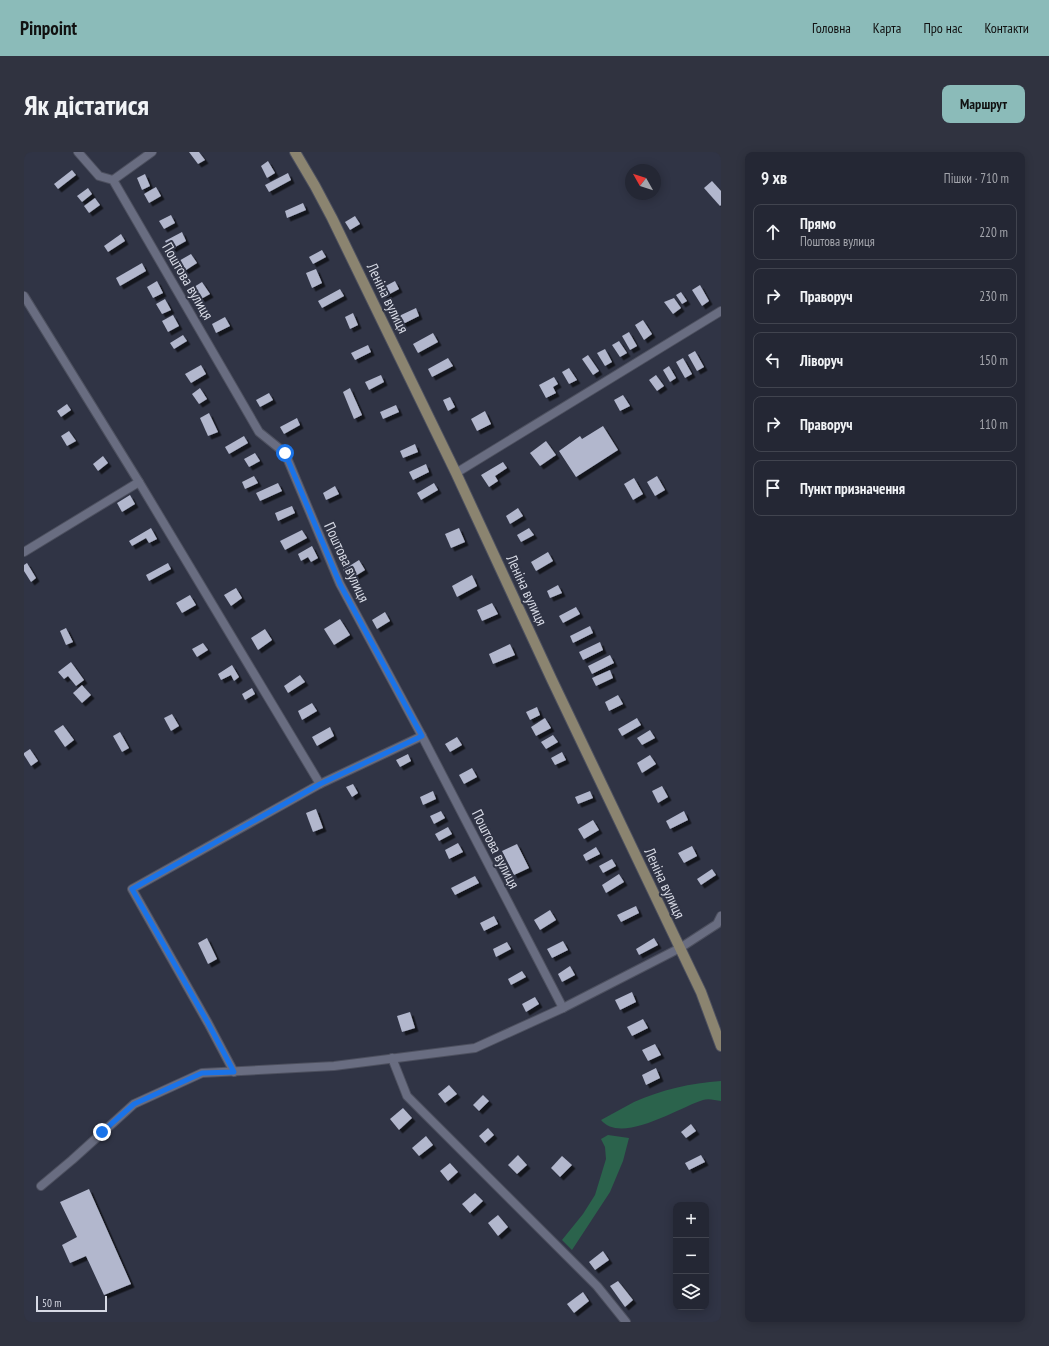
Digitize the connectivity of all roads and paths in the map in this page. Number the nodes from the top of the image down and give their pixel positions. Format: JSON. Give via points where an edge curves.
{"nodes":[{"id":1,"x":78,"y":152,"type":"edge"},
{"id":2,"x":152,"y":152,"type":"edge"},
{"id":3,"x":295,"y":152,"type":"edge"},
{"id":4,"x":113,"y":180,"type":"junction"},
{"id":5,"x":24,"y":296,"type":"edge"},
{"id":6,"x":721,"y":311,"type":"edge"},
{"id":7,"x":456,"y":473,"type":"junction"},
{"id":8,"x":139,"y":482,"type":"junction"},
{"id":9,"x":24,"y":552,"type":"edge"},
{"id":10,"x":422,"y":736,"type":"junction"},
{"id":11,"x":320,"y":784,"type":"junction"},
{"id":12,"x":721,"y":916,"type":"edge"},
{"id":13,"x":680,"y":948,"type":"junction"},
{"id":14,"x":563,"y":1008,"type":"junction"},
{"id":15,"x":721,"y":1046,"type":"edge"},
{"id":16,"x":392,"y":1058,"type":"junction"},
{"id":17,"x":234,"y":1072,"type":"junction"},
{"id":18,"x":41,"y":1186,"type":"dead end"},
{"id":19,"x":626,"y":1322,"type":"edge"}],
"edges":[{"from":1,"to":4,"type":"street","via":[[99,176]]},
{"from":2,"to":4,"type":"street"},
{"from":3,"to":7,"type":"street","name":"Леніна вулиця","via":[[332,218]]},
{"from":4,"to":10,"type":"street","name":"Поштова вулиця","via":[[259,432],[285,453],[340,584]]},
{"from":5,"to":8,"type":"street"},
{"from":6,"to":7,"type":"street"},
{"from":7,"to":13,"type":"street","name":"Леніна вулиця"},
{"from":8,"to":9,"type":"street"},
{"from":8,"to":11,"type":"street"},
{"from":10,"to":11,"type":"street"},
{"from":10,"to":14,"type":"street","name":"Поштова вулиця"},
{"from":11,"to":17,"type":"street","via":[[132,889]]},
{"from":12,"to":13,"type":"street","via":[[717,924]]},
{"from":13,"to":14,"type":"street"},
{"from":13,"to":15,"type":"street","name":"Леніна вулиця","via":[[701,992]]},
{"from":14,"to":16,"type":"street","via":[[475,1048]]},
{"from":16,"to":17,"type":"street","via":[[334,1066]]},
{"from":16,"to":19,"type":"street","via":[[407,1096],[597,1286]]},
{"from":17,"to":18,"type":"street","via":[[202,1073],[134,1104]]}]}
